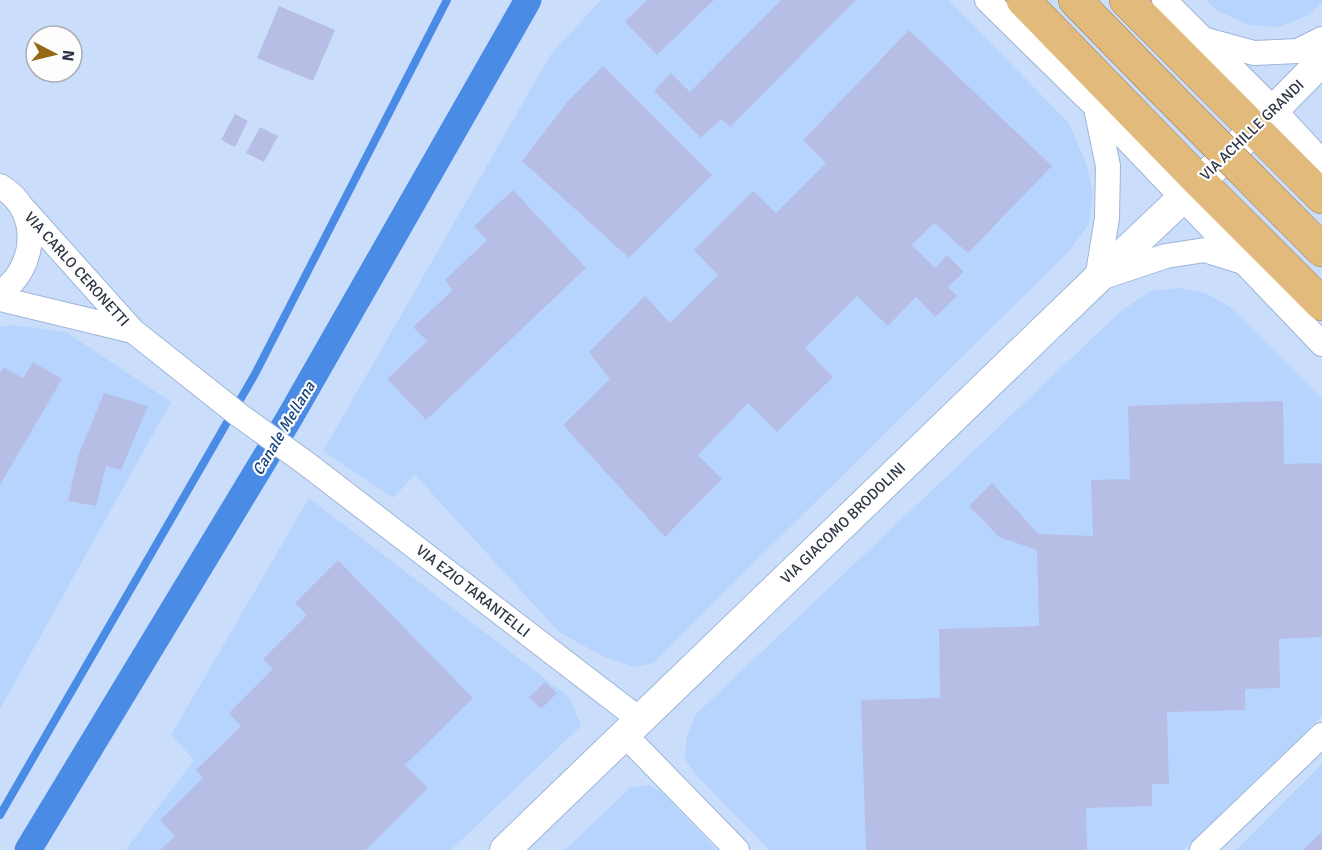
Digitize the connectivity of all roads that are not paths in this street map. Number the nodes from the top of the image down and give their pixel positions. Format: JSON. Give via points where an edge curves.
{"nodes":[{"id":1,"x":987,"y":0,"type":"edge"},
{"id":2,"x":1023,"y":0,"type":"edge"},
{"id":3,"x":1075,"y":0,"type":"edge"},
{"id":4,"x":1126,"y":0,"type":"edge"},
{"id":5,"x":1164,"y":0,"type":"edge"},
{"id":6,"x":1201,"y":39,"type":"junction"},
{"id":7,"x":1322,"y":39,"type":"edge"},
{"id":8,"x":1322,"y":61,"type":"edge"},
{"id":9,"x":1095,"y":106,"type":"junction"},
{"id":10,"x":1264,"y":120,"type":"junction"},
{"id":11,"x":1322,"y":162,"type":"edge"},
{"id":12,"x":7,"y":190,"type":"edge"},
{"id":13,"x":1191,"y":191,"type":"junction"},
{"id":14,"x":1322,"y":197,"type":"edge"},
{"id":15,"x":1322,"y":250,"type":"edge"},
{"id":16,"x":1243,"y":262,"type":"junction"},
{"id":17,"x":1097,"y":279,"type":"junction"},
{"id":18,"x":0,"y":293,"type":"edge"},
{"id":19,"x":0,"y":299,"type":"edge"},
{"id":20,"x":1322,"y":304,"type":"edge"},
{"id":21,"x":133,"y":331,"type":"junction"},
{"id":22,"x":1322,"y":344,"type":"edge"},
{"id":23,"x":307,"y":464,"type":"joint"},
{"id":24,"x":632,"y":727,"type":"junction"},
{"id":25,"x":1322,"y":735,"type":"edge"},
{"id":26,"x":505,"y":850,"type":"edge"},
{"id":27,"x":737,"y":850,"type":"edge"},
{"id":28,"x":1202,"y":850,"type":"edge"}],
"edges":[{"from":1,"to":9,"type":"street"},
{"from":2,"to":13,"type":"highway"},
{"from":3,"to":15,"type":"highway","bridge":true},
{"from":4,"to":10,"type":"highway"},
{"from":5,"to":6,"type":"street"},
{"from":6,"to":7,"type":"street","via":[[1254,53],[1298,51]]},
{"from":6,"to":10,"type":"street"},
{"from":8,"to":10,"type":"street","name":"VIA ACHILLE GRANDI"},
{"from":9,"to":13,"type":"street"},
{"from":9,"to":17,"type":"street","via":[[1108,166],[1107,218]]},
{"from":10,"to":11,"type":"street"},
{"from":10,"to":13,"type":"street","name":"VIA ACHILLE GRANDI"},
{"from":10,"to":14,"type":"highway"},
{"from":12,"to":18,"type":"street","via":[[29,226],[30,248],[24,268],[12,285]]},
{"from":12,"to":21,"type":"street","name":"VIA CARLO CERONETTI"},
{"from":13,"to":16,"type":"street"},
{"from":13,"to":17,"type":"street","name":"VIA GIACOMO BRODOLINI"},
{"from":13,"to":20,"type":"highway"},
{"from":16,"to":17,"type":"street","via":[[1204,250],[1166,256]]},
{"from":16,"to":22,"type":"street"},
{"from":17,"to":24,"type":"street","name":"VIA GIACOMO BRODOLINI"},
{"from":19,"to":21,"type":"street","name":"VIA CARLO CERONETTI"},
{"from":21,"to":23,"type":"street","name":"VIA CARLO CERONETTI"},
{"from":23,"to":24,"type":"street","name":"VIA EZIO TARANTELLI"},
{"from":24,"to":26,"type":"street","name":"VIA GIACOMO BRODOLINI"},
{"from":24,"to":27,"type":"street","name":"VIA EZIO TARANTELLI"},
{"from":25,"to":28,"type":"street"}]}
